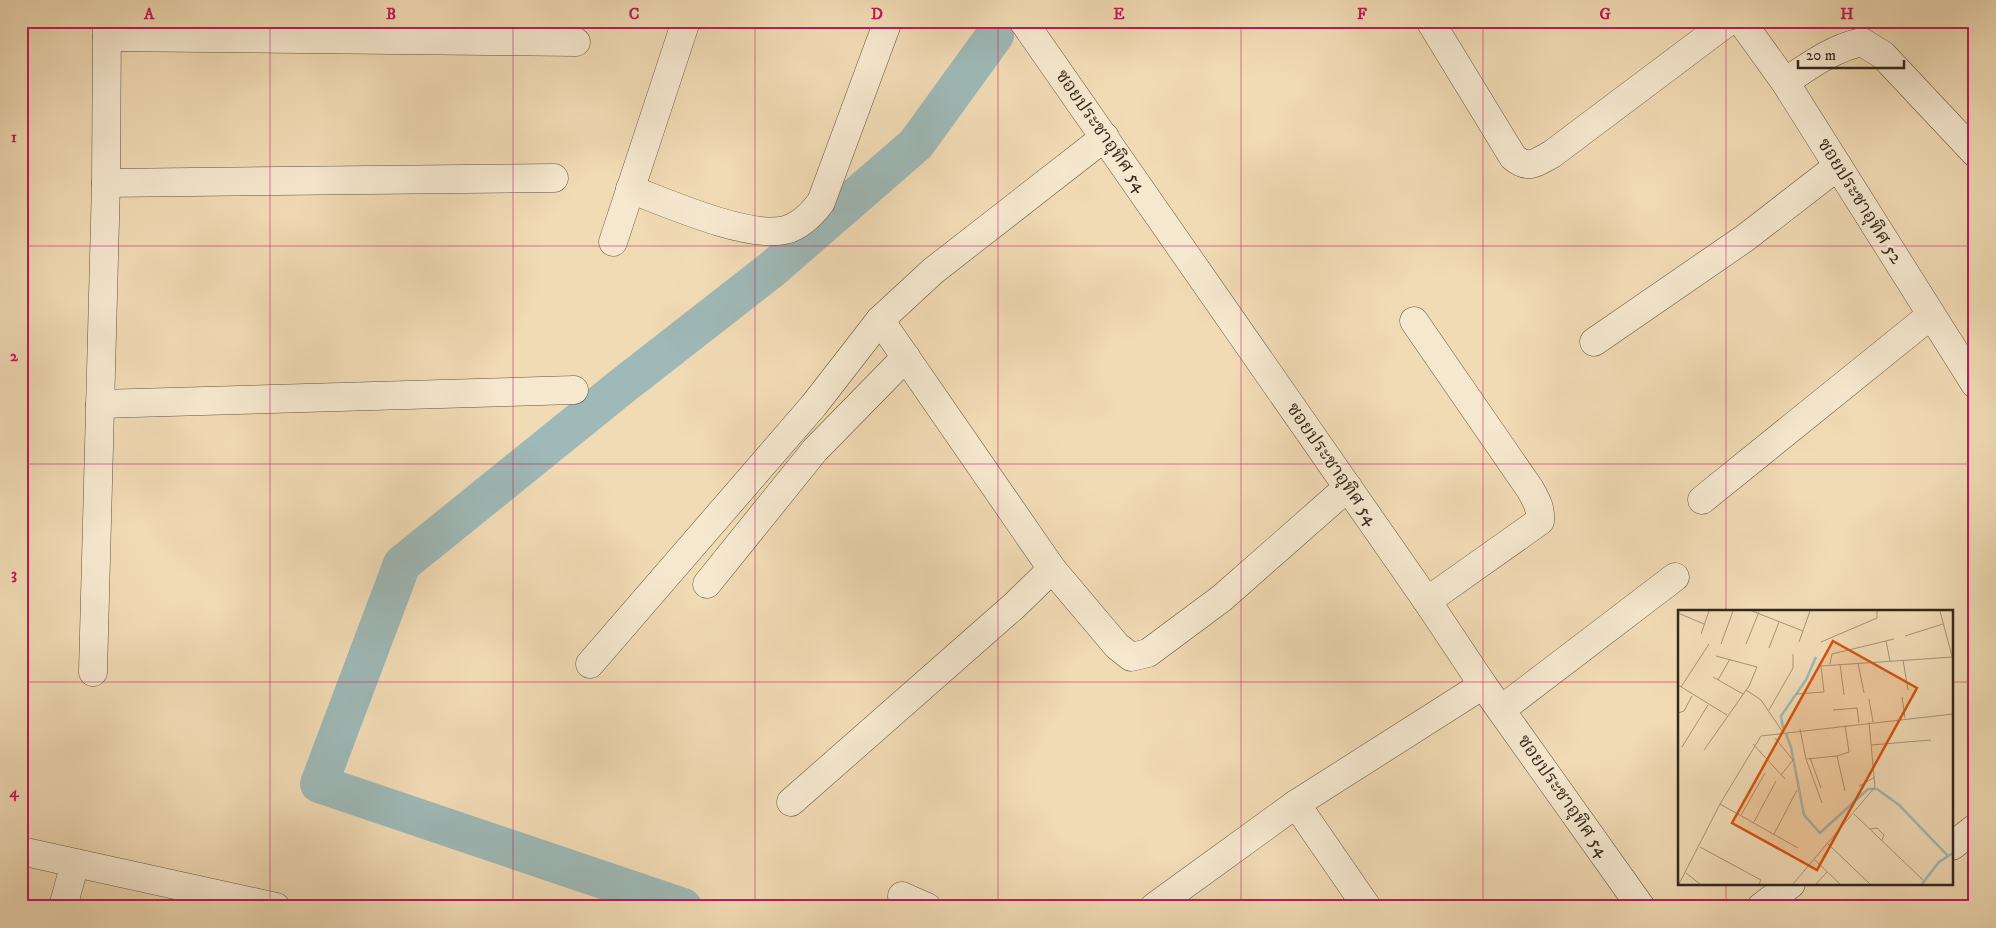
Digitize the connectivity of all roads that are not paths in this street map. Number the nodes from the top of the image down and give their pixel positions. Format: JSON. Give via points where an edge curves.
{"nodes":[{"id":1,"x":686,"y":21,"type":"edge"},
{"id":2,"x":888,"y":21,"type":"edge"},
{"id":3,"x":1023,"y":21,"type":"edge"},
{"id":4,"x":1430,"y":21,"type":"edge"},
{"id":5,"x":1729,"y":21,"type":"edge"},
{"id":6,"x":1741,"y":21,"type":"edge"},
{"id":7,"x":107,"y":29,"type":"edge"},
{"id":8,"x":576,"y":42,"type":"dead end"},
{"id":9,"x":1784,"y":82,"type":"junction"},
{"id":10,"x":1105,"y":137,"type":"junction"},
{"id":11,"x":1975,"y":153,"type":"edge"},
{"id":12,"x":1838,"y":166,"type":"junction"},
{"id":13,"x":554,"y":178,"type":"dead end"},
{"id":14,"x":106,"y":183,"type":"junction"},
{"id":15,"x":630,"y":189,"type":"junction"},
{"id":16,"x":613,"y":242,"type":"dead end"},
{"id":17,"x":1931,"y":315,"type":"junction"},
{"id":18,"x":880,"y":320,"type":"junction"},
{"id":19,"x":1414,"y":321,"type":"dead end"},
{"id":20,"x":1594,"y":342,"type":"dead end"},
{"id":21,"x":906,"y":358,"type":"junction"},
{"id":22,"x":1975,"y":384,"type":"edge"},
{"id":23,"x":574,"y":390,"type":"dead end"},
{"id":24,"x":100,"y":404,"type":"junction"},
{"id":25,"x":1348,"y":487,"type":"junction"},
{"id":26,"x":1702,"y":500,"type":"dead end"},
{"id":27,"x":1052,"y":568,"type":"junction"},
{"id":28,"x":1675,"y":577,"type":"dead end"},
{"id":29,"x":707,"y":584,"type":"dead end"},
{"id":30,"x":1428,"y":601,"type":"junction"},
{"id":31,"x":590,"y":664,"type":"dead end"},
{"id":32,"x":92,"y":672,"type":"dead end"},
{"id":33,"x":1483,"y":685,"type":"junction"},
{"id":34,"x":1502,"y":709,"type":"junction"},
{"id":35,"x":792,"y":802,"type":"dead end"},
{"id":36,"x":1296,"y":804,"type":"junction"},
{"id":37,"x":1975,"y":828,"type":"edge"},
{"id":38,"x":1954,"y":844,"type":"edge"},
{"id":39,"x":21,"y":851,"type":"edge"},
{"id":40,"x":75,"y":863,"type":"junction"},
{"id":41,"x":1788,"y":886,"type":"edge"},
{"id":42,"x":902,"y":896,"type":"dead end"},
{"id":43,"x":271,"y":906,"type":"edge"},
{"id":44,"x":63,"y":907,"type":"edge"},
{"id":45,"x":927,"y":907,"type":"edge"},
{"id":46,"x":1154,"y":907,"type":"edge"},
{"id":47,"x":1367,"y":907,"type":"edge"},
{"id":48,"x":1641,"y":907,"type":"edge"},
{"id":49,"x":1761,"y":907,"type":"edge"}],
"edges":[{"from":1,"to":15,"type":"street"},
{"from":2,"to":15,"type":"street","via":[[821,202],[799,224],[784,230],[762,231],[724,223]]},
{"from":3,"to":10,"type":"street","name":"ซอยประชาอุทิศ 54"},
{"from":4,"to":5,"type":"street","via":[[1513,157],[1527,166],[1552,154]]},
{"from":6,"to":9,"type":"street","name":"ซอยประชาอุทิศ 52"},
{"from":7,"to":8,"type":"street"},
{"from":7,"to":14,"type":"street"},
{"from":9,"to":11,"type":"street","via":[[1830,53],[1862,42],[1883,55]]},
{"from":9,"to":12,"type":"street","name":"ซอยประชาอุทิศ 52"},
{"from":10,"to":18,"type":"street","via":[[933,271]]},
{"from":10,"to":25,"type":"street","name":"ซอยประชาอุทิศ 54"},
{"from":12,"to":17,"type":"street","name":"ซอยประชาอุทิศ 52"},
{"from":12,"to":20,"type":"street","via":[[1745,238]]},
{"from":13,"to":14,"type":"street"},
{"from":14,"to":24,"type":"street"},
{"from":15,"to":16,"type":"street"},
{"from":17,"to":22,"type":"street","name":"ซอยประชาอุทิศ 52"},
{"from":17,"to":26,"type":"street"},
{"from":18,"to":21,"type":"street"},
{"from":18,"to":31,"type":"street","via":[[814,406]]},
{"from":19,"to":30,"type":"street","via":[[1530,489],[1541,512],[1540,521]]},
{"from":21,"to":27,"type":"street"},
{"from":21,"to":29,"type":"street","via":[[815,450]]},
{"from":23,"to":24,"type":"street"},
{"from":24,"to":32,"type":"street"},
{"from":25,"to":27,"type":"street","via":[[1222,598],[1148,653],[1139,656],[1131,657],[1117,646]]},
{"from":25,"to":30,"type":"street","name":"ซอยประชาอุทิศ 54"},
{"from":27,"to":35,"type":"street","via":[[1014,606]]},
{"from":28,"to":34,"type":"street"},
{"from":30,"to":33,"type":"street","name":"ซอยประชาอุทิศ 54"},
{"from":33,"to":34,"type":"street","name":"ซอยประชาอุทิศ 54"},
{"from":33,"to":36,"type":"street"},
{"from":34,"to":48,"type":"street","name":"ซอยประชาอุทิศ 54"},
{"from":36,"to":46,"type":"street"},
{"from":36,"to":47,"type":"street"},
{"from":37,"to":38,"type":"street"},
{"from":39,"to":40,"type":"street"},
{"from":40,"to":43,"type":"street"},
{"from":40,"to":44,"type":"street"},
{"from":41,"to":49,"type":"street"},
{"from":42,"to":45,"type":"street"}]}
